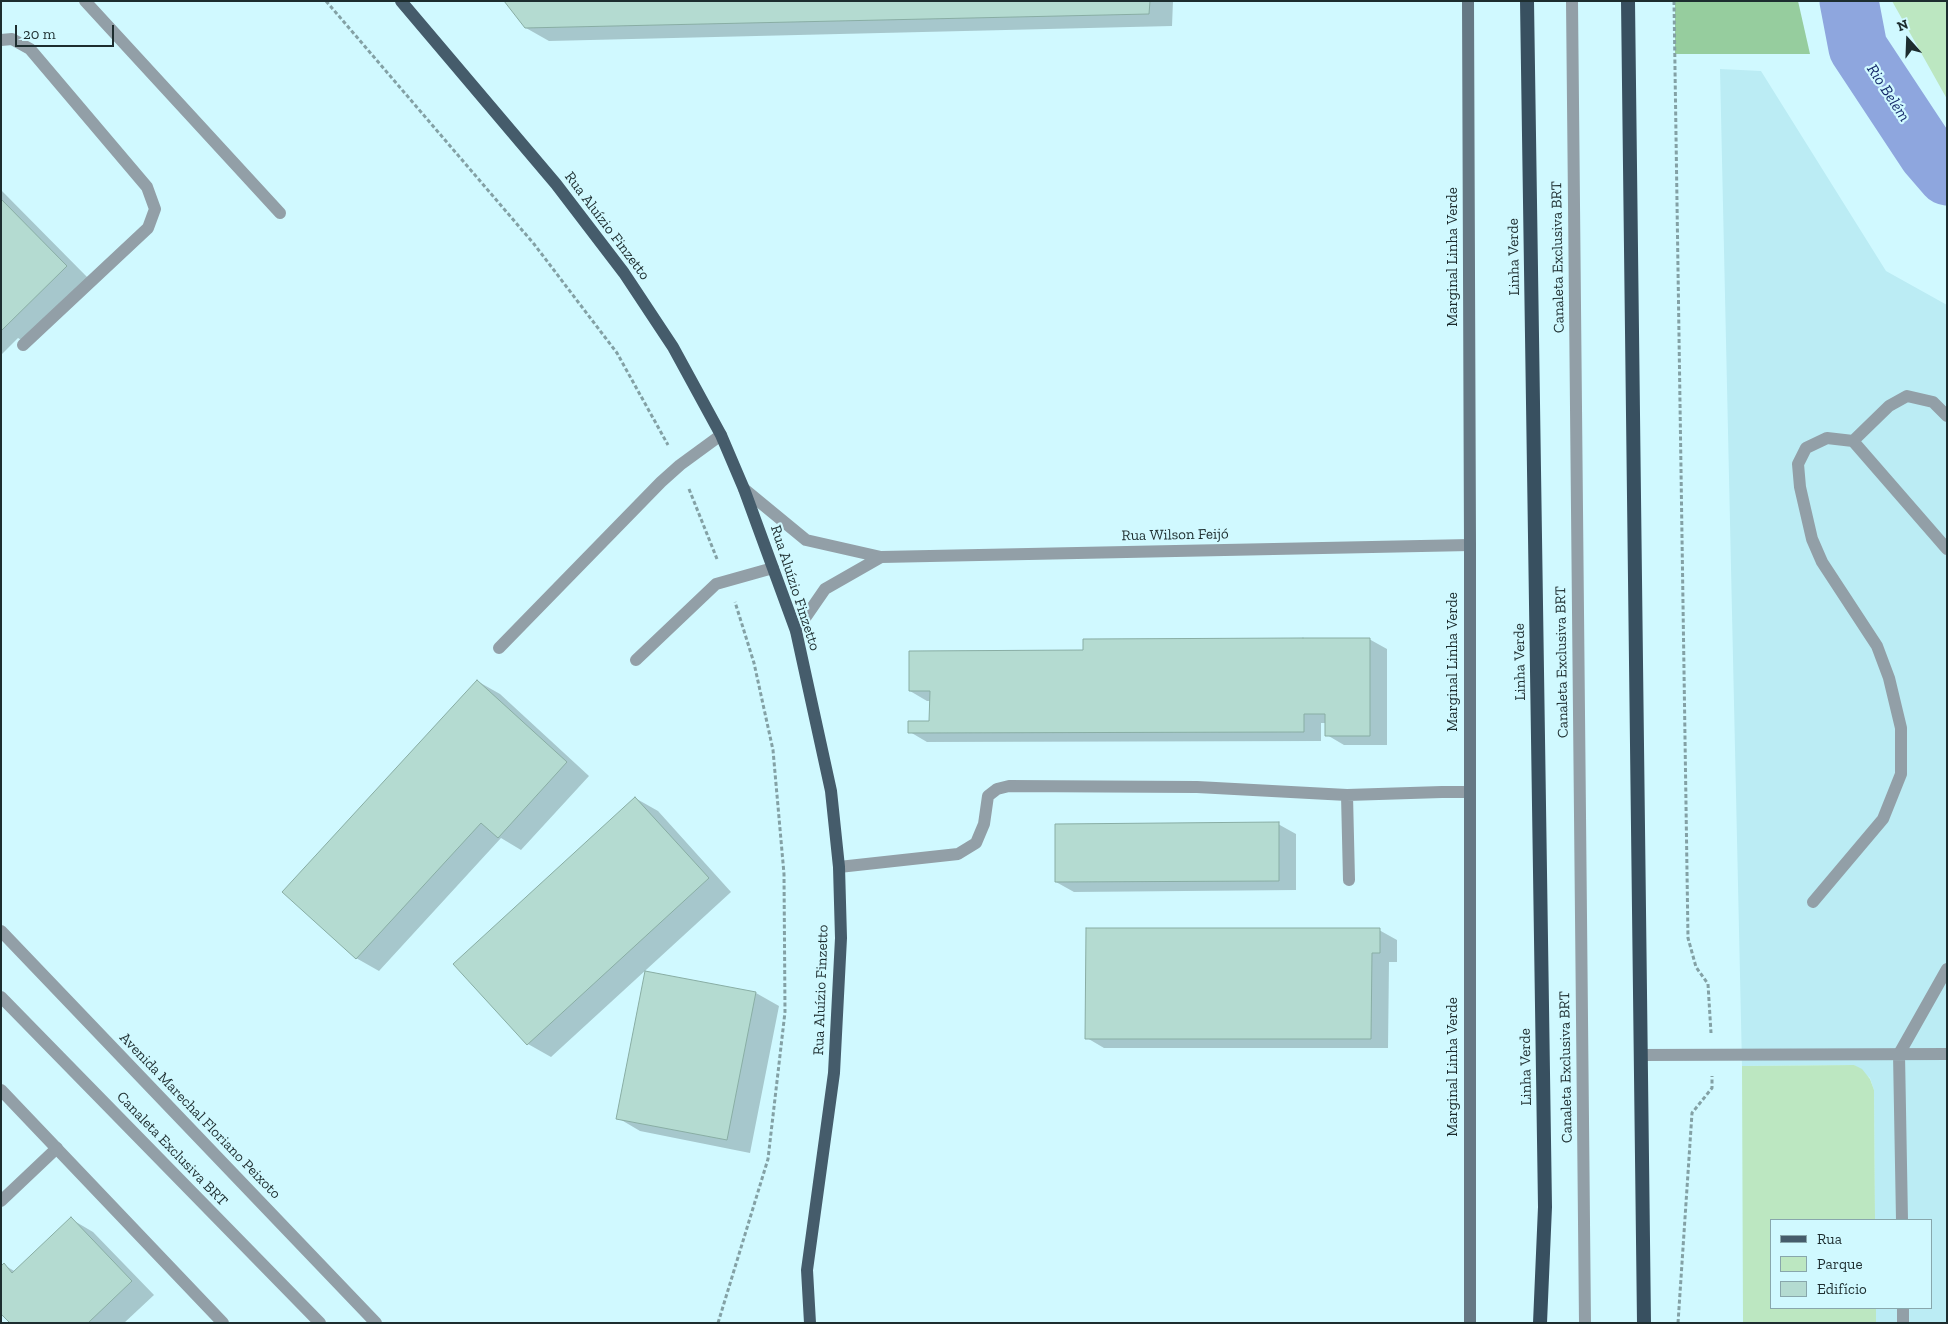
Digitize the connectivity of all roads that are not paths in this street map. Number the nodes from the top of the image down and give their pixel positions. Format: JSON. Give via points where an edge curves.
{"nodes":[{"id":1,"x":85,"y":1,"type":"edge"},
{"id":2,"x":401,"y":1,"type":"edge"},
{"id":3,"x":1468,"y":1,"type":"edge"},
{"id":4,"x":1527,"y":1,"type":"edge"},
{"id":5,"x":1572,"y":1,"type":"edge"},
{"id":6,"x":1628,"y":1,"type":"edge"},
{"id":7,"x":1,"y":40,"type":"edge"},
{"id":8,"x":280,"y":212,"type":"dead end"},
{"id":9,"x":23,"y":345,"type":"dead end"},
{"id":10,"x":1947,"y":416,"type":"edge"},
{"id":11,"x":721,"y":435,"type":"junction"},
{"id":12,"x":1853,"y":441,"type":"junction"},
{"id":13,"x":744,"y":489,"type":"junction"},
{"id":14,"x":1470,"y":545,"type":"junction"},
{"id":15,"x":1947,"y":549,"type":"edge"},
{"id":16,"x":881,"y":557,"type":"junction"},
{"id":17,"x":773,"y":568,"type":"junction"},
{"id":18,"x":796,"y":631,"type":"junction"},
{"id":19,"x":499,"y":648,"type":"dead end"},
{"id":20,"x":636,"y":660,"type":"dead end"},
{"id":21,"x":1469,"y":792,"type":"junction"},
{"id":22,"x":1346,"y":795,"type":"junction"},
{"id":23,"x":839,"y":867,"type":"junction"},
{"id":24,"x":1349,"y":880,"type":"dead end"},
{"id":25,"x":1813,"y":902,"type":"dead end"},
{"id":26,"x":1,"y":931,"type":"edge"},
{"id":27,"x":1947,"y":969,"type":"edge"},
{"id":28,"x":1,"y":997,"type":"edge"},
{"id":29,"x":1899,"y":1054,"type":"junction"},
{"id":30,"x":1947,"y":1054,"type":"edge"},
{"id":31,"x":1640,"y":1055,"type":"junction"},
{"id":32,"x":1,"y":1090,"type":"edge"},
{"id":33,"x":57,"y":1148,"type":"junction"},
{"id":34,"x":1,"y":1202,"type":"edge"},
{"id":35,"x":1902,"y":1219,"type":"edge"},
{"id":36,"x":1903,"y":1309,"type":"edge"},
{"id":37,"x":224,"y":1323,"type":"edge"},
{"id":38,"x":320,"y":1323,"type":"edge"},
{"id":39,"x":376,"y":1323,"type":"edge"},
{"id":40,"x":810,"y":1323,"type":"edge"},
{"id":41,"x":1470,"y":1323,"type":"edge"},
{"id":42,"x":1540,"y":1323,"type":"edge"},
{"id":43,"x":1585,"y":1323,"type":"edge"},
{"id":44,"x":1644,"y":1323,"type":"edge"},
{"id":45,"x":1903,"y":1323,"type":"edge"}],
"edges":[{"from":1,"to":8,"type":"street"},
{"from":2,"to":11,"type":"main road","name":"Rua Aluízio Finzetto","via":[[556,184],[624,272],[674,347]]},
{"from":3,"to":14,"type":"main road","name":"Marginal Linha Verde"},
{"from":4,"to":42,"type":"highway","name":"Linha Verde","via":[[1545,1207]]},
{"from":5,"to":43,"type":"street","name":"Canaleta Exclusiva BRT"},
{"from":6,"to":31,"type":"highway"},
{"from":7,"to":9,"type":"street","via":[[12,39],[30,49],[147,188],[155,210],[148,228]]},
{"from":10,"to":12,"type":"street","via":[[1933,402],[1908,396],[1889,406]]},
{"from":11,"to":13,"type":"main road","name":"Rua Aluízio Finzetto"},
{"from":11,"to":19,"type":"street","via":[[661,482]]},
{"from":12,"to":15,"type":"street"},
{"from":12,"to":25,"type":"street","via":[[1827,438],[1806,448],[1798,464],[1800,487],[1812,539],[1822,562],[1877,646],[1889,678],[1901,728],[1901,774],[1883,819]]},
{"from":13,"to":16,"type":"street","name":"Rua Wilson Feijó","via":[[806,540]]},
{"from":13,"to":17,"type":"main road","name":"Rua Aluízio Finzetto"},
{"from":14,"to":16,"type":"street","name":"Rua Wilson Feijó"},
{"from":14,"to":21,"type":"main road","name":"Marginal Linha Verde"},
{"from":16,"to":18,"type":"street","name":"Rua Wilson Feijó","via":[[825,589]]},
{"from":17,"to":18,"type":"main road","name":"Rua Aluízio Finzetto"},
{"from":17,"to":20,"type":"street","via":[[716,584]]},
{"from":18,"to":23,"type":"main road","name":"Rua Aluízio Finzetto","via":[[831,792]]},
{"from":21,"to":22,"type":"street"},
{"from":21,"to":41,"type":"main road","name":"Marginal Linha Verde"},
{"from":22,"to":23,"type":"street","via":[[1197,786],[1010,786],[997,789],[988,796],[984,824],[976,843],[958,854]]},
{"from":22,"to":24,"type":"street"},
{"from":23,"to":40,"type":"main road","name":"Rua Aluízio Finzetto","via":[[841,938],[834,1073],[807,1270]]},
{"from":26,"to":39,"type":"street","name":"Avenida Marechal Floriano Peixoto"},
{"from":27,"to":29,"type":"street"},
{"from":28,"to":38,"type":"street","name":"Canaleta Exclusiva BRT"},
{"from":29,"to":30,"type":"street"},
{"from":29,"to":31,"type":"street"},
{"from":29,"to":35,"type":"street"},
{"from":31,"to":44,"type":"highway"},
{"from":32,"to":33,"type":"street"},
{"from":33,"to":34,"type":"street"},
{"from":33,"to":37,"type":"street"},
{"from":36,"to":45,"type":"street"}]}
